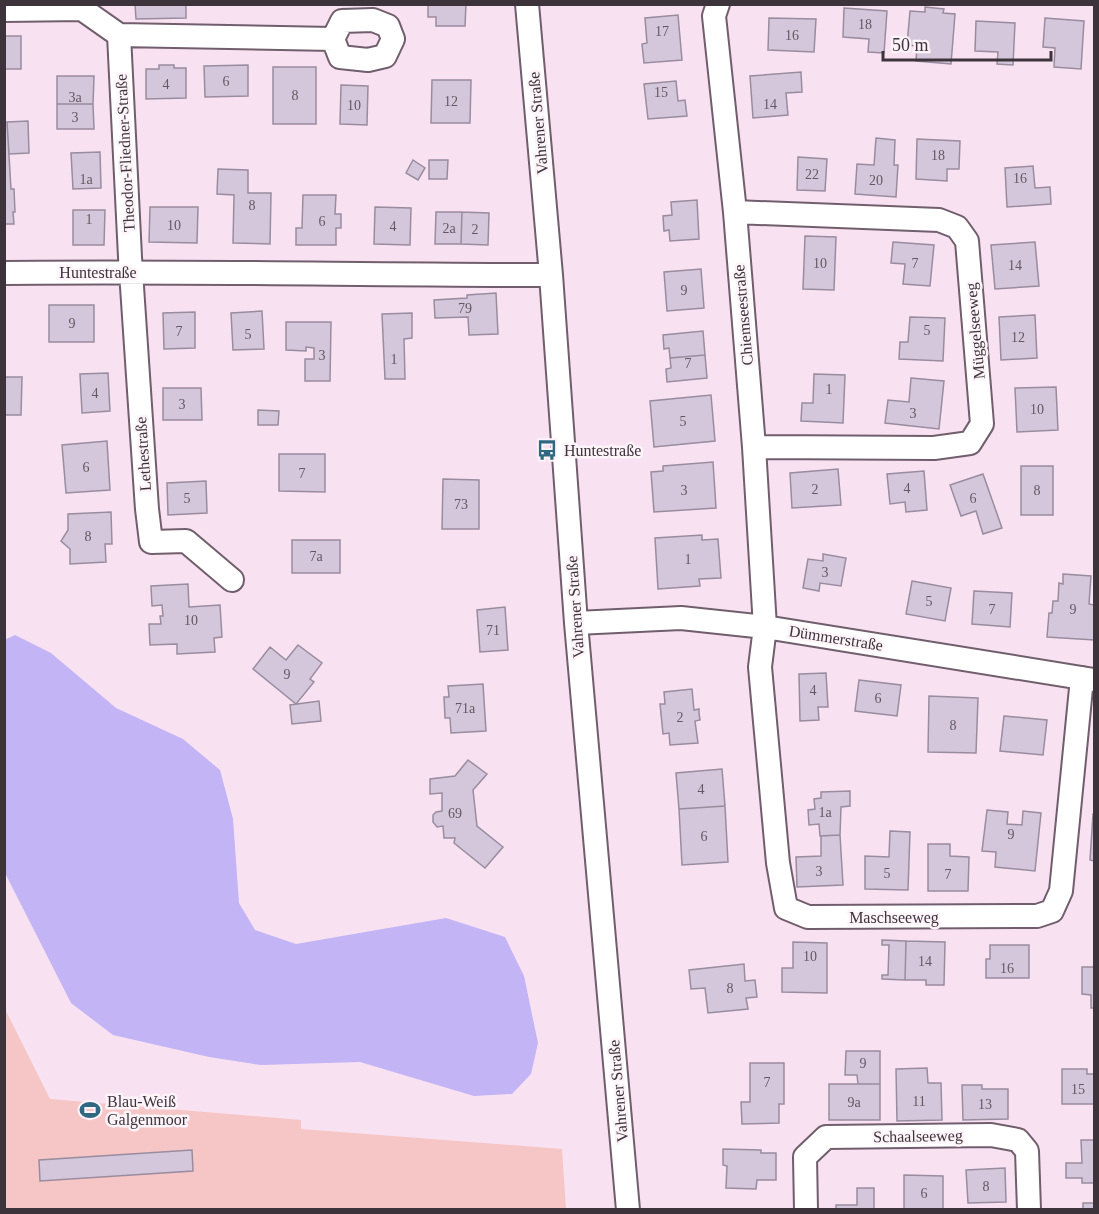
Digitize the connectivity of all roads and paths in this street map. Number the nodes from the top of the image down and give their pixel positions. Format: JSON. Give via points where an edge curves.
{"nodes":[{"id":1,"x":527,"y":4,"type":"edge"},
{"id":2,"x":718,"y":4,"type":"edge"},
{"id":3,"x":4,"y":10,"type":"edge"},
{"id":4,"x":119,"y":35,"type":"junction"},
{"id":5,"x":333,"y":39,"type":"dead end"},
{"id":6,"x":735,"y":212,"type":"junction"},
{"id":7,"x":132,"y":271,"type":"junction"},
{"id":8,"x":4,"y":273,"type":"edge"},
{"id":9,"x":551,"y":275,"type":"junction"},
{"id":10,"x":754,"y":447,"type":"junction"},
{"id":11,"x":232,"y":580,"type":"dead end"},
{"id":12,"x":576,"y":623,"type":"junction"},
{"id":13,"x":765,"y":627,"type":"junction"},
{"id":14,"x":1088,"y":679,"type":"edge"},
{"id":15,"x":628,"y":1209,"type":"edge"},
{"id":16,"x":806,"y":1209,"type":"edge"},
{"id":17,"x":1029,"y":1209,"type":"edge"}],
"edges":[{"from":1,"to":9,"type":"street","name":"Vahrener Straße"},
{"from":2,"to":6,"type":"street","name":"Chiemseestraße","via":[[714,16]]},
{"from":3,"to":4,"type":"street","via":[[82,9]]},
{"from":4,"to":5,"type":"street"},
{"from":4,"to":7,"type":"street","name":"Theodor-Fliedner-Straße"},
{"from":6,"to":10,"type":"street","name":"Chiemseestraße"},
{"from":6,"to":10,"type":"street","name":"Müggelseeweg","via":[[939,220],[957,227],[968,241],[982,424],[970,443],[934,448]]},
{"from":7,"to":8,"type":"street","name":"Huntestraße"},
{"from":7,"to":9,"type":"street","name":"Huntestraße"},
{"from":7,"to":11,"type":"street","name":"Lethestraße","via":[[152,542],[186,541]]},
{"from":9,"to":12,"type":"street","name":"Vahrener Straße"},
{"from":10,"to":13,"type":"street","name":"Chiemseestraße"},
{"from":12,"to":13,"type":"street","name":"Dümmerstraße","via":[[681,618]]},
{"from":12,"to":15,"type":"street","name":"Vahrener Straße"},
{"from":13,"to":14,"type":"street","name":"Dümmerstraße"},
{"from":13,"to":14,"type":"street","name":"Maschseeweg","via":[[760,667],[780,886],[786,908],[808,917],[1037,916],[1052,911],[1061,891]]},
{"from":16,"to":17,"type":"street","name":"Schaalseeweg","via":[[805,1157],[826,1137],[991,1135],[1018,1140],[1027,1151]]}]}
